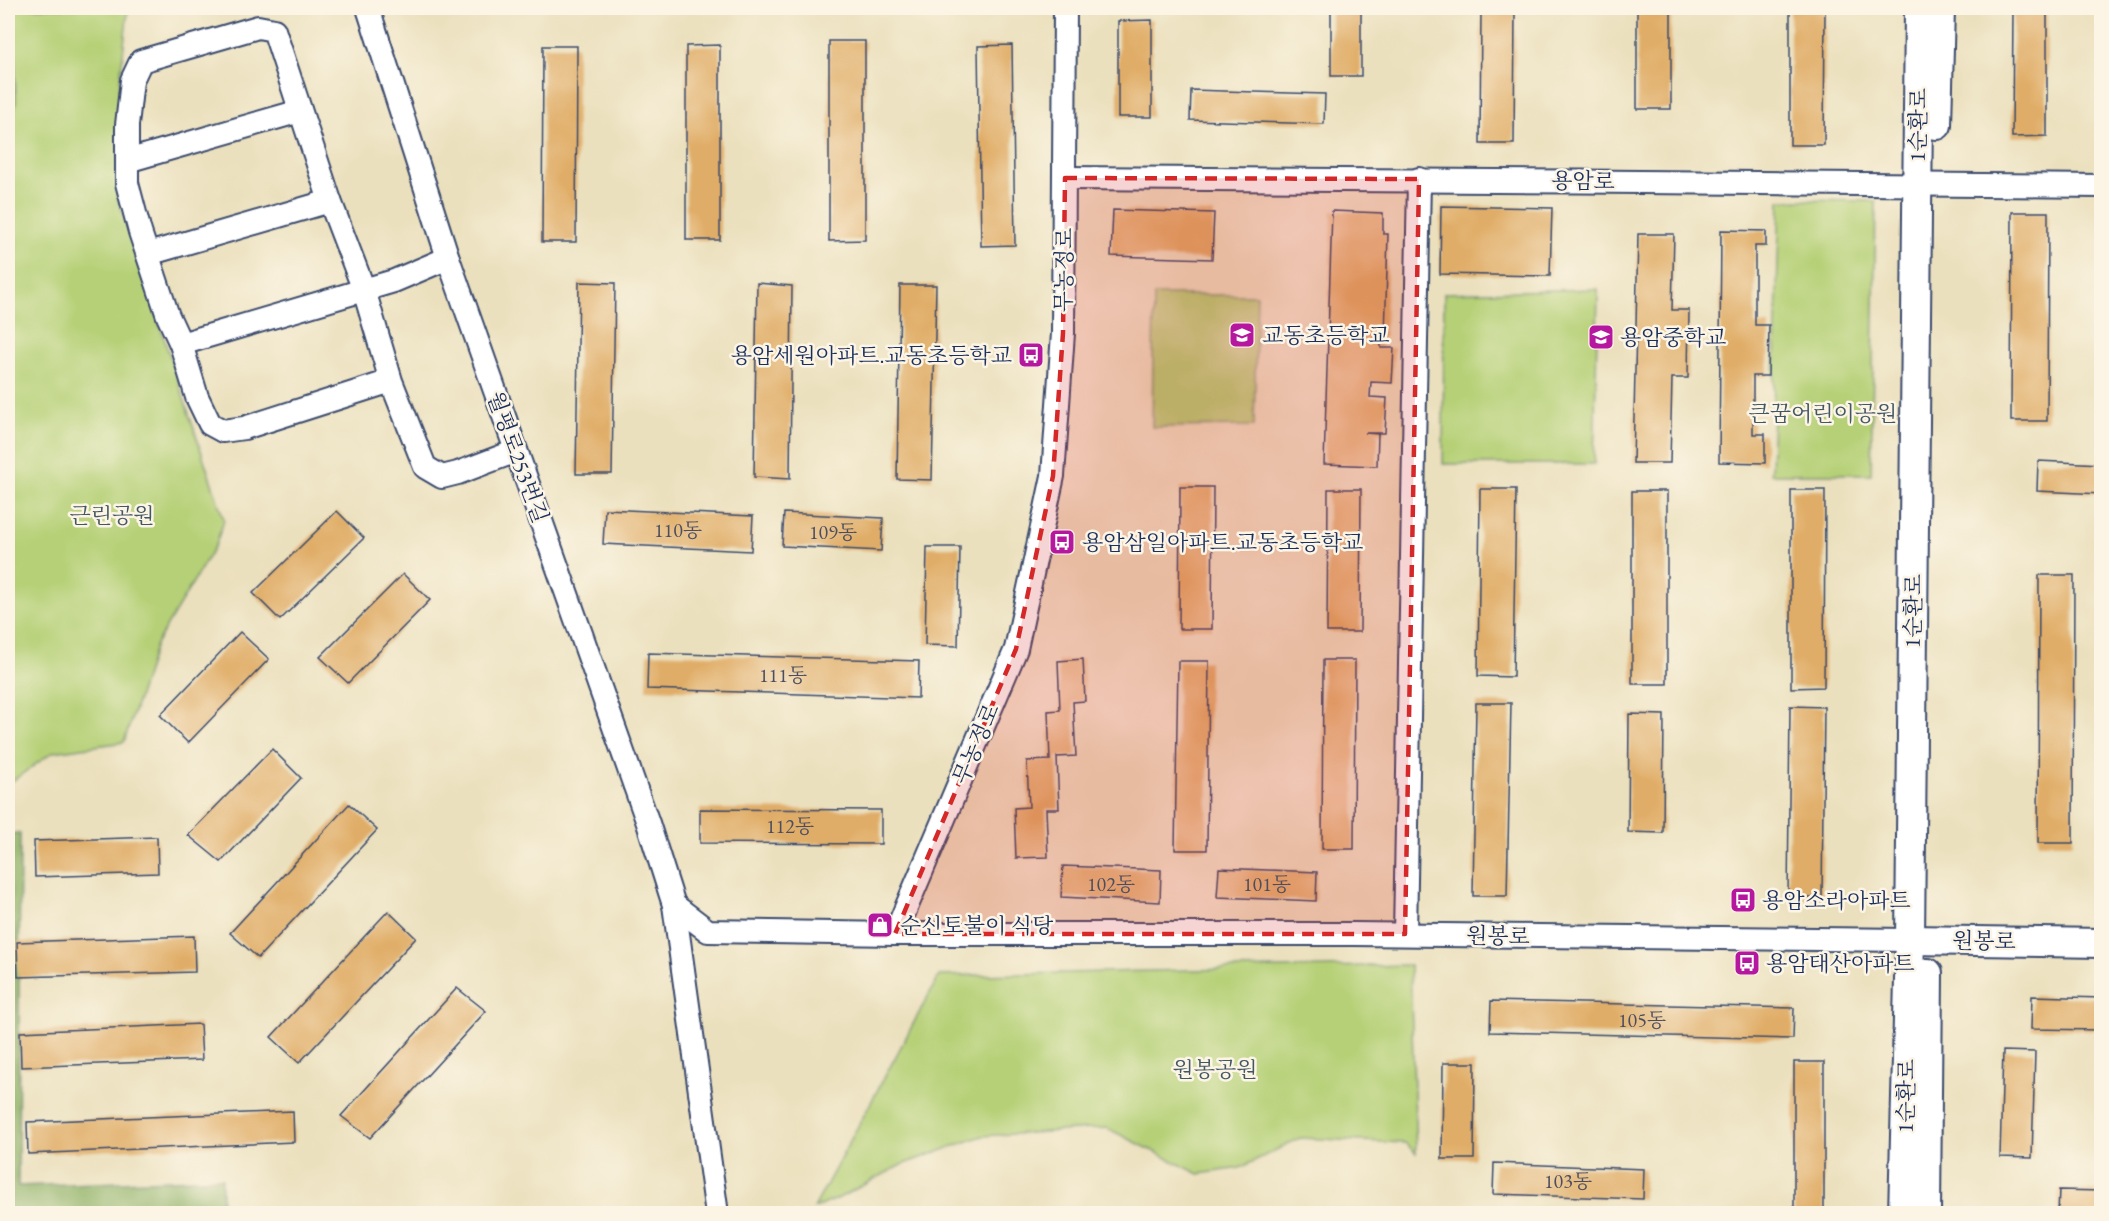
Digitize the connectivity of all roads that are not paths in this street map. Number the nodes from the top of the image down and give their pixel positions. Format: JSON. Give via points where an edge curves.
{"nodes":[{"id":1,"x":368,"y":8,"type":"edge"},
{"id":2,"x":1065,"y":8,"type":"edge"},
{"id":3,"x":1919,"y":8,"type":"edge"},
{"id":4,"x":1940,"y":8,"type":"edge"},
{"id":5,"x":300,"y":111,"type":"junction"},
{"id":6,"x":127,"y":161,"type":"junction"},
{"id":7,"x":1065,"y":178,"type":"junction"},
{"id":8,"x":1419,"y":179,"type":"junction"},
{"id":9,"x":1927,"y":186,"type":"junction"},
{"id":10,"x":2102,"y":186,"type":"edge"},
{"id":11,"x":330,"y":201,"type":"junction"},
{"id":12,"x":148,"y":254,"type":"junction"},
{"id":13,"x":448,"y":258,"type":"junction"},
{"id":14,"x":364,"y":290,"type":"junction"},
{"id":15,"x":181,"y":344,"type":"junction"},
{"id":16,"x":391,"y":381,"type":"junction"},
{"id":17,"x":516,"y":451,"type":"junction"},
{"id":18,"x":674,"y":905,"type":"junction"},
{"id":19,"x":894,"y":934,"type":"junction"},
{"id":20,"x":1405,"y":934,"type":"junction"},
{"id":21,"x":1919,"y":940,"type":"junction"},
{"id":22,"x":2102,"y":943,"type":"edge"},
{"id":23,"x":717,"y":1214,"type":"edge"},
{"id":24,"x":1903,"y":1214,"type":"edge"},
{"id":25,"x":1926,"y":1214,"type":"edge"}],
"edges":[{"from":1,"to":13,"type":"street","name":"월평로253번길"},
{"from":2,"to":7,"type":"street","name":"무농정로"},
{"from":3,"to":9,"type":"street","name":"1순환로"},
{"from":4,"to":9,"type":"street","name":"1순환로"},
{"from":5,"to":6,"type":"street"},
{"from":5,"to":6,"type":"street","via":[[274,30],[258,27],[141,61],[132,80]]},
{"from":5,"to":11,"type":"street"},
{"from":6,"to":12,"type":"street","via":[[127,183]]},
{"from":7,"to":8,"type":"street","name":"용암로"},
{"from":7,"to":19,"type":"street","name":"무농정로","via":[[1063,333],[1053,476],[1016,649]]},
{"from":8,"to":9,"type":"street","name":"용암로"},
{"from":8,"to":20,"type":"street"},
{"from":9,"to":10,"type":"street","name":"용암로"},
{"from":9,"to":21,"type":"street","name":"1순환로"},
{"from":11,"to":12,"type":"street"},
{"from":11,"to":14,"type":"street"},
{"from":12,"to":15,"type":"street"},
{"from":13,"to":14,"type":"street"},
{"from":13,"to":17,"type":"street","name":"월평로253번길"},
{"from":14,"to":15,"type":"street"},
{"from":14,"to":16,"type":"street"},
{"from":15,"to":16,"type":"street","via":[[197,397],[210,424],[223,431],[244,428]]},
{"from":16,"to":17,"type":"street","via":[[425,467],[442,477]]},
{"from":17,"to":18,"type":"street","name":"월평로253번길"},
{"from":18,"to":19,"type":"street","via":[[708,932]]},
{"from":18,"to":23,"type":"street"},
{"from":19,"to":20,"type":"street","name":"원봉로"},
{"from":20,"to":21,"type":"street","name":"원봉로"},
{"from":21,"to":22,"type":"street","name":"원봉로"},
{"from":21,"to":24,"type":"street","name":"1순환로"},
{"from":21,"to":25,"type":"street","name":"1순환로"}]}
